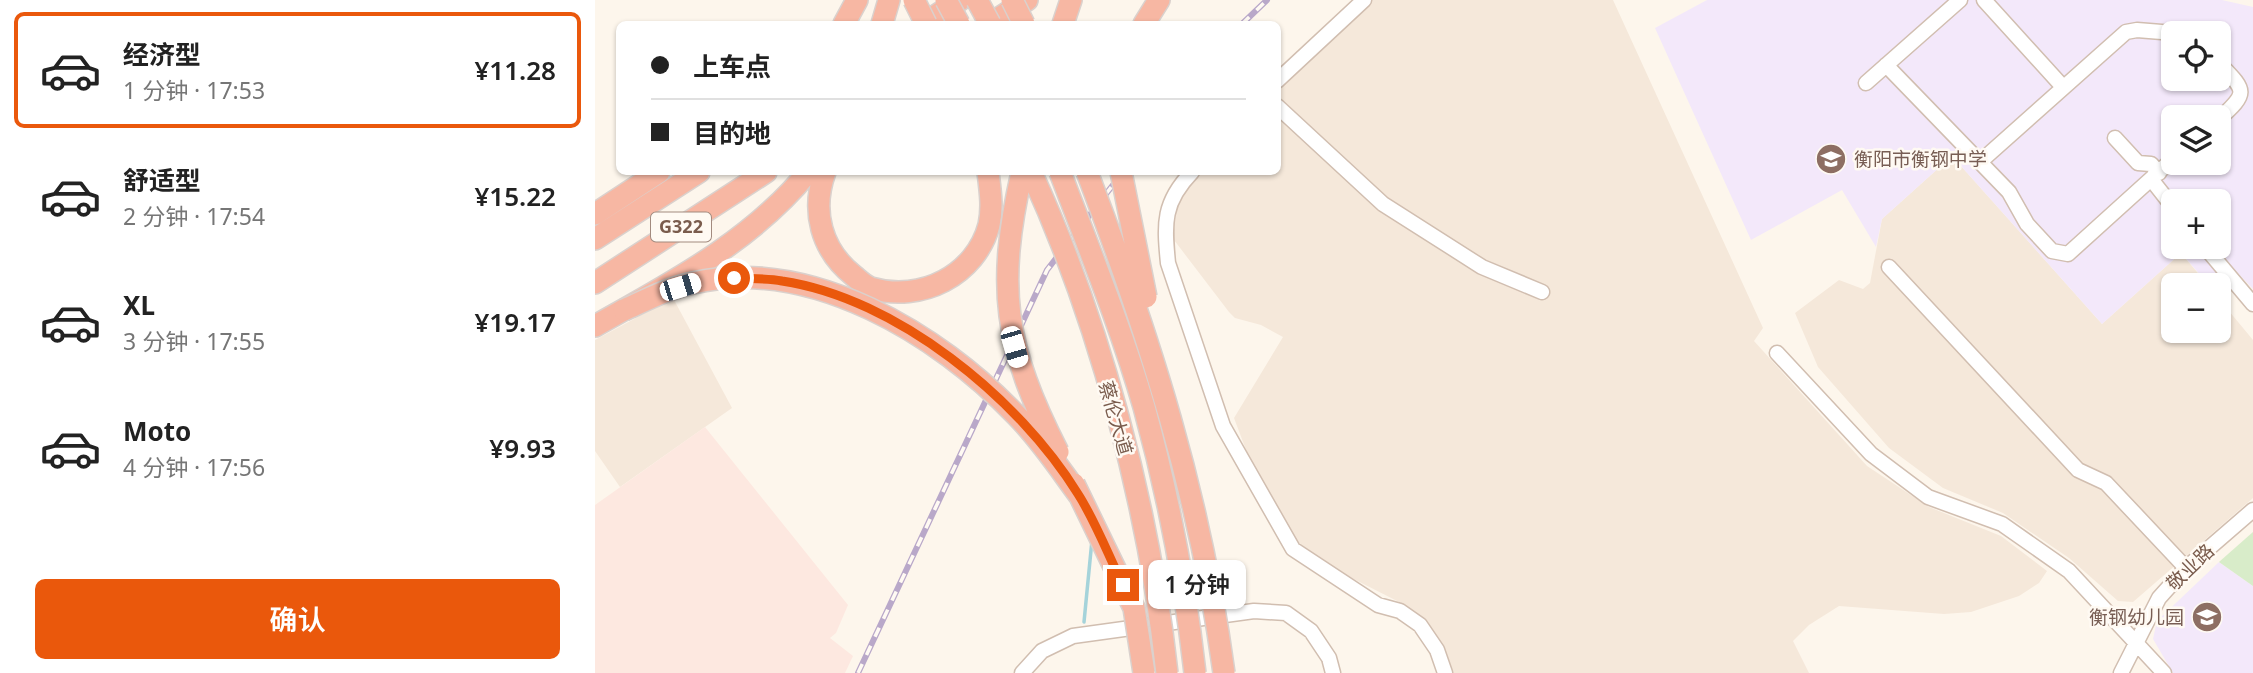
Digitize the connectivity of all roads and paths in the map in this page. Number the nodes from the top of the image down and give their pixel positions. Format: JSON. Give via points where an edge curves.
{"nodes":[{"id":1,"x":857,"y":0,"type":"edge"},
{"id":2,"x":889,"y":0,"type":"edge"},
{"id":3,"x":914,"y":0,"type":"edge"},
{"id":4,"x":946,"y":0,"type":"edge"},
{"id":5,"x":960,"y":0,"type":"edge"},
{"id":6,"x":977,"y":0,"type":"edge"},
{"id":7,"x":1012,"y":0,"type":"edge"},
{"id":8,"x":1027,"y":0,"type":"edge"},
{"id":9,"x":1071,"y":0,"type":"edge"},
{"id":10,"x":1159,"y":0,"type":"edge"},
{"id":11,"x":1364,"y":0,"type":"edge"},
{"id":12,"x":1960,"y":0,"type":"edge"},
{"id":13,"x":1984,"y":0,"type":"edge"},
{"id":14,"x":846,"y":21,"type":"edge"},
{"id":15,"x":883,"y":21,"type":"edge"},
{"id":16,"x":923,"y":21,"type":"edge"},
{"id":17,"x":928,"y":21,"type":"edge"},
{"id":18,"x":957,"y":21,"type":"edge"},
{"id":19,"x":988,"y":21,"type":"edge"},
{"id":20,"x":995,"y":21,"type":"edge"},
{"id":21,"x":1022,"y":21,"type":"edge"},
{"id":22,"x":1064,"y":21,"type":"edge"},
{"id":23,"x":1146,"y":21,"type":"edge"},
{"id":24,"x":2161,"y":32,"type":"edge"},
{"id":25,"x":1886,"y":65,"type":"junction"},
{"id":26,"x":2231,"y":76,"type":"edge"},
{"id":27,"x":1281,"y":77,"type":"edge"},
{"id":28,"x":1866,"y":83,"type":"dead end"},
{"id":29,"x":2063,"y":87,"type":"junction"},
{"id":30,"x":2231,"y":108,"type":"edge"},
{"id":31,"x":1281,"y":110,"type":"edge"},
{"id":32,"x":2115,"y":138,"type":"dead end"},
{"id":33,"x":1980,"y":162,"type":"junction"},
{"id":34,"x":2161,"y":170,"type":"edge"},
{"id":35,"x":656,"y":175,"type":"edge"},
{"id":36,"x":693,"y":175,"type":"edge"},
{"id":37,"x":761,"y":175,"type":"edge"},
{"id":38,"x":806,"y":175,"type":"edge"},
{"id":39,"x":824,"y":175,"type":"edge"},
{"id":40,"x":988,"y":175,"type":"edge"},
{"id":41,"x":1022,"y":175,"type":"edge"},
{"id":42,"x":1032,"y":175,"type":"edge"},
{"id":43,"x":1061,"y":175,"type":"edge"},
{"id":44,"x":1088,"y":175,"type":"edge"},
{"id":45,"x":1122,"y":175,"type":"edge"},
{"id":46,"x":1190,"y":175,"type":"edge"},
{"id":47,"x":2152,"y":179,"type":"junction"},
{"id":48,"x":2161,"y":191,"type":"edge"},
{"id":49,"x":601,"y":225,"type":"edge"},
{"id":50,"x":2215,"y":259,"type":"edge"},
{"id":51,"x":1889,"y":267,"type":"dead end"},
{"id":52,"x":595,"y":283,"type":"edge"},
{"id":53,"x":1542,"y":292,"type":"dead end"},
{"id":54,"x":2253,"y":304,"type":"edge"},
{"id":55,"x":624,"y":310,"type":"junction"},
{"id":56,"x":595,"y":326,"type":"edge"},
{"id":57,"x":1777,"y":353,"type":"dead end"},
{"id":58,"x":1168,"y":402,"type":"junction"},
{"id":59,"x":1079,"y":495,"type":"junction"},
{"id":60,"x":2253,"y":510,"type":"edge"},
{"id":61,"x":2186,"y":568,"type":"junction"},
{"id":62,"x":2135,"y":641,"type":"junction"},
{"id":63,"x":1022,"y":673,"type":"edge"},
{"id":64,"x":1144,"y":673,"type":"edge"},
{"id":65,"x":1167,"y":673,"type":"edge"},
{"id":66,"x":1195,"y":673,"type":"edge"},
{"id":67,"x":1224,"y":673,"type":"edge"},
{"id":68,"x":1333,"y":673,"type":"edge"},
{"id":69,"x":1445,"y":673,"type":"edge"},
{"id":70,"x":2122,"y":673,"type":"edge"},
{"id":71,"x":2164,"y":673,"type":"edge"}],
"edges":[{"from":1,"to":14,"type":"highway"},
{"from":2,"to":15,"type":"highway"},
{"from":3,"to":16,"type":"highway","bridge":true},
{"from":4,"to":18,"type":"highway","bridge":true},
{"from":5,"to":17,"type":"highway"},
{"from":6,"to":19,"type":"highway","bridge":true},
{"from":7,"to":21,"type":"highway","bridge":true},
{"from":8,"to":20,"type":"highway"},
{"from":9,"to":22,"type":"highway"},
{"from":10,"to":23,"type":"highway"},
{"from":11,"to":27,"type":"street"},
{"from":12,"to":25,"type":"street"},
{"from":13,"to":29,"type":"street"},
{"from":24,"to":29,"type":"street","via":[[2126,33]]},
{"from":25,"to":28,"type":"street"},
{"from":25,"to":33,"type":"street"},
{"from":26,"to":30,"type":"street","via":[[2242,93]]},
{"from":29,"to":33,"type":"street"},
{"from":31,"to":53,"type":"street","via":[[1383,204],[1482,267]]},
{"from":32,"to":47,"type":"street","via":[[2139,163],[2138,176]]},
{"from":33,"to":47,"type":"street","via":[[2009,192],[2027,224],[2052,251],[2061,254],[2068,254]]},
{"from":34,"to":47,"type":"street"},
{"from":35,"to":49,"type":"highway"},
{"from":36,"to":49,"type":"highway","number":"G322"},
{"from":37,"to":52,"type":"highway","number":"G322"},
{"from":38,"to":55,"type":"highway","bridge":true,"via":[[755,227]]},
{"from":39,"to":40,"type":"highway","via":[[817,215],[827,245],[845,269],[869,288],[903,293],[935,286],[958,274],[979,251],[989,223]]},
{"from":41,"to":59,"type":"highway","bridge":true,"via":[[1007,269],[1014,347],[1034,405]]},
{"from":42,"to":65,"type":"highway","name":"蔡伦大道","bridge":true,"via":[[1051,215],[1125,448]]},
{"from":43,"to":66,"type":"highway","name":"蔡伦大道","bridge":true,"via":[[1143,407],[1171,516]]},
{"from":44,"to":58,"type":"highway","bridge":true},
{"from":45,"to":58,"type":"highway","bridge":true},
{"from":46,"to":69,"type":"street","via":[[1167,207],[1168,263],[1223,426],[1293,550],[1378,605],[1400,611],[1420,625],[1437,650]]},
{"from":47,"to":48,"type":"street"},
{"from":50,"to":54,"type":"street"},
{"from":51,"to":61,"type":"street","via":[[2077,470],[2106,483]]},
{"from":55,"to":56,"type":"highway"},
{"from":55,"to":59,"type":"highway","bridge":true,"via":[[694,283],[734,278],[783,281],[854,304],[930,343],[977,378],[1017,416]]},
{"from":57,"to":62,"type":"street","via":[[1871,454],[1928,497],[2002,524],[2069,571]]},
{"from":58,"to":67,"type":"highway","bridge":true,"via":[[1212,585]]},
{"from":59,"to":64,"type":"highway","bridge":true,"via":[[1134,608]]},
{"from":60,"to":61,"type":"street","name":"敬业路"},
{"from":61,"to":62,"type":"street","name":"敬业路","via":[[2159,598]]},
{"from":62,"to":70,"type":"street","name":"敬业路"},
{"from":62,"to":71,"type":"street"},
{"from":63,"to":68,"type":"street","via":[[1042,651],[1073,636],[1254,611],[1286,613],[1311,631]]}]}
